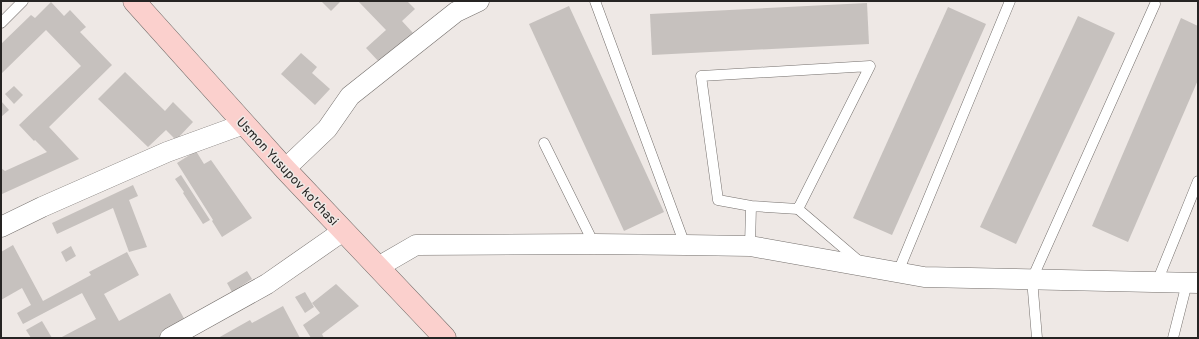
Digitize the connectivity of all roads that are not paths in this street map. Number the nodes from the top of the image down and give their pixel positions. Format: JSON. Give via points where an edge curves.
{"nodes":[{"id":1,"x":23,"y":1,"type":"edge"},
{"id":2,"x":134,"y":1,"type":"edge"},
{"id":3,"x":479,"y":1,"type":"edge"},
{"id":4,"x":595,"y":1,"type":"edge"},
{"id":5,"x":1010,"y":1,"type":"edge"},
{"id":6,"x":1155,"y":4,"type":"dead end"},
{"id":7,"x":1,"y":23,"type":"edge"},
{"id":8,"x":244,"y":124,"type":"junction"},
{"id":9,"x":544,"y":143,"type":"dead end"},
{"id":10,"x":285,"y":169,"type":"junction"},
{"id":11,"x":1198,"y":181,"type":"edge"},
{"id":12,"x":751,"y":206,"type":"junction"},
{"id":13,"x":798,"y":209,"type":"junction"},
{"id":14,"x":1,"y":227,"type":"edge"},
{"id":15,"x":343,"y":231,"type":"junction"},
{"id":16,"x":594,"y":244,"type":"junction"},
{"id":17,"x":685,"y":245,"type":"junction"},
{"id":18,"x":750,"y":246,"type":"junction"},
{"id":19,"x":865,"y":266,"type":"junction"},
{"id":20,"x":378,"y":267,"type":"junction"},
{"id":21,"x":898,"y":272,"type":"junction"},
{"id":22,"x":1032,"y":279,"type":"junction"},
{"id":23,"x":1157,"y":282,"type":"junction"},
{"id":24,"x":1193,"y":283,"type":"edge"},
{"id":25,"x":170,"y":338,"type":"edge"},
{"id":26,"x":445,"y":338,"type":"edge"},
{"id":27,"x":1037,"y":338,"type":"edge"},
{"id":28,"x":1173,"y":338,"type":"edge"}],
"edges":[{"from":1,"to":7,"type":"lane"},
{"from":2,"to":8,"type":"main road","name":"Usmon Yusupov ko'chasi"},
{"from":3,"to":10,"type":"street","via":[[456,12],[350,96],[327,129]]},
{"from":4,"to":17,"type":"lane"},
{"from":5,"to":21,"type":"lane"},
{"from":6,"to":22,"type":"lane"},
{"from":8,"to":10,"type":"main road","name":"Usmon Yusupov ko'chasi"},
{"from":8,"to":14,"type":"street","via":[[167,152]]},
{"from":9,"to":16,"type":"lane"},
{"from":10,"to":15,"type":"main road","name":"Usmon Yusupov ko'chasi"},
{"from":11,"to":23,"type":"lane"},
{"from":12,"to":13,"type":"lane"},
{"from":12,"to":13,"type":"lane","via":[[718,200],[701,76],[870,66]]},
{"from":12,"to":18,"type":"lane"},
{"from":13,"to":19,"type":"lane"},
{"from":15,"to":20,"type":"main road","name":"Usmon Yusupov ko'chasi"},
{"from":15,"to":25,"type":"street","via":[[267,284]]},
{"from":16,"to":17,"type":"street"},
{"from":16,"to":20,"type":"street","via":[[416,246]]},
{"from":17,"to":18,"type":"street"},
{"from":18,"to":19,"type":"street"},
{"from":19,"to":21,"type":"street"},
{"from":20,"to":26,"type":"main road","name":"Usmon Yusupov ko'chasi"},
{"from":21,"to":22,"type":"street","via":[[924,277]]},
{"from":22,"to":23,"type":"street"},
{"from":22,"to":27,"type":"lane"},
{"from":23,"to":24,"type":"street"},
{"from":24,"to":28,"type":"lane"}]}
